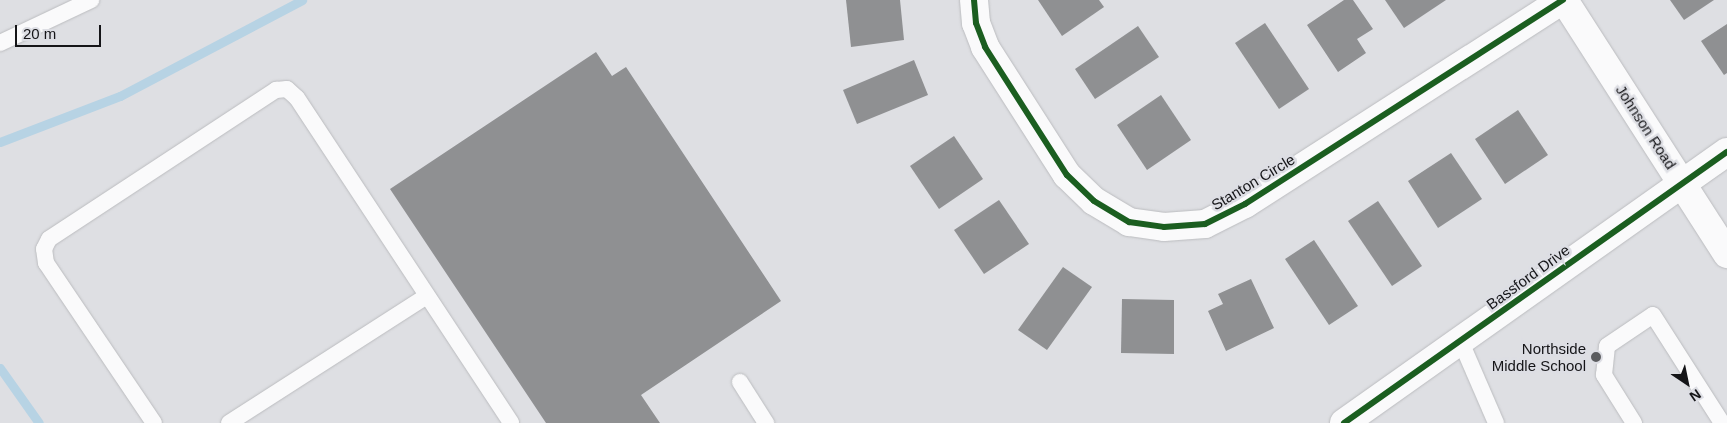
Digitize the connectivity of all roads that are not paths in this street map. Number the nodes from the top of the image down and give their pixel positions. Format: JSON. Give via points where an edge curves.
{"nodes":[{"id":1,"x":91,"y":0,"type":"edge"},
{"id":2,"x":974,"y":0,"type":"edge"},
{"id":3,"x":1563,"y":0,"type":"edge"},
{"id":4,"x":0,"y":43,"type":"edge"},
{"id":5,"x":1727,"y":152,"type":"edge"},
{"id":6,"x":1681,"y":181,"type":"junction"},
{"id":7,"x":1727,"y":254,"type":"edge"},
{"id":8,"x":427,"y":296,"type":"junction"},
{"id":9,"x":1461,"y":342,"type":"junction"},
{"id":10,"x":740,"y":382,"type":"dead end"},
{"id":11,"x":154,"y":423,"type":"edge"},
{"id":12,"x":230,"y":423,"type":"edge"},
{"id":13,"x":511,"y":423,"type":"edge"},
{"id":14,"x":766,"y":423,"type":"edge"},
{"id":15,"x":1344,"y":423,"type":"edge"},
{"id":16,"x":1496,"y":423,"type":"edge"},
{"id":17,"x":1634,"y":423,"type":"edge"},
{"id":18,"x":1722,"y":423,"type":"edge"}],
"edges":[{"from":1,"to":4,"type":"lane"},
{"from":2,"to":3,"type":"street","name":"Stanton Circle","via":[[976,23],[985,47],[1067,175],[1094,201],[1129,222],[1164,227],[1205,224],[1245,204]]},
{"from":3,"to":6,"type":"street","name":"Johnson Road"},
{"from":5,"to":6,"type":"street","name":"Bassford Drive"},
{"from":6,"to":7,"type":"street","name":"Johnson Road"},
{"from":6,"to":9,"type":"street","name":"Bassford Drive"},
{"from":8,"to":11,"type":"lane","via":[[297,98],[287,89],[276,90],[49,239],[44,249],[46,263]]},
{"from":8,"to":12,"type":"lane"},
{"from":8,"to":13,"type":"lane"},
{"from":9,"to":15,"type":"street","name":"Bassford Drive"},
{"from":9,"to":16,"type":"lane"},
{"from":10,"to":14,"type":"lane"},
{"from":17,"to":18,"type":"lane","via":[[1604,375],[1607,346],[1653,315]]}]}
